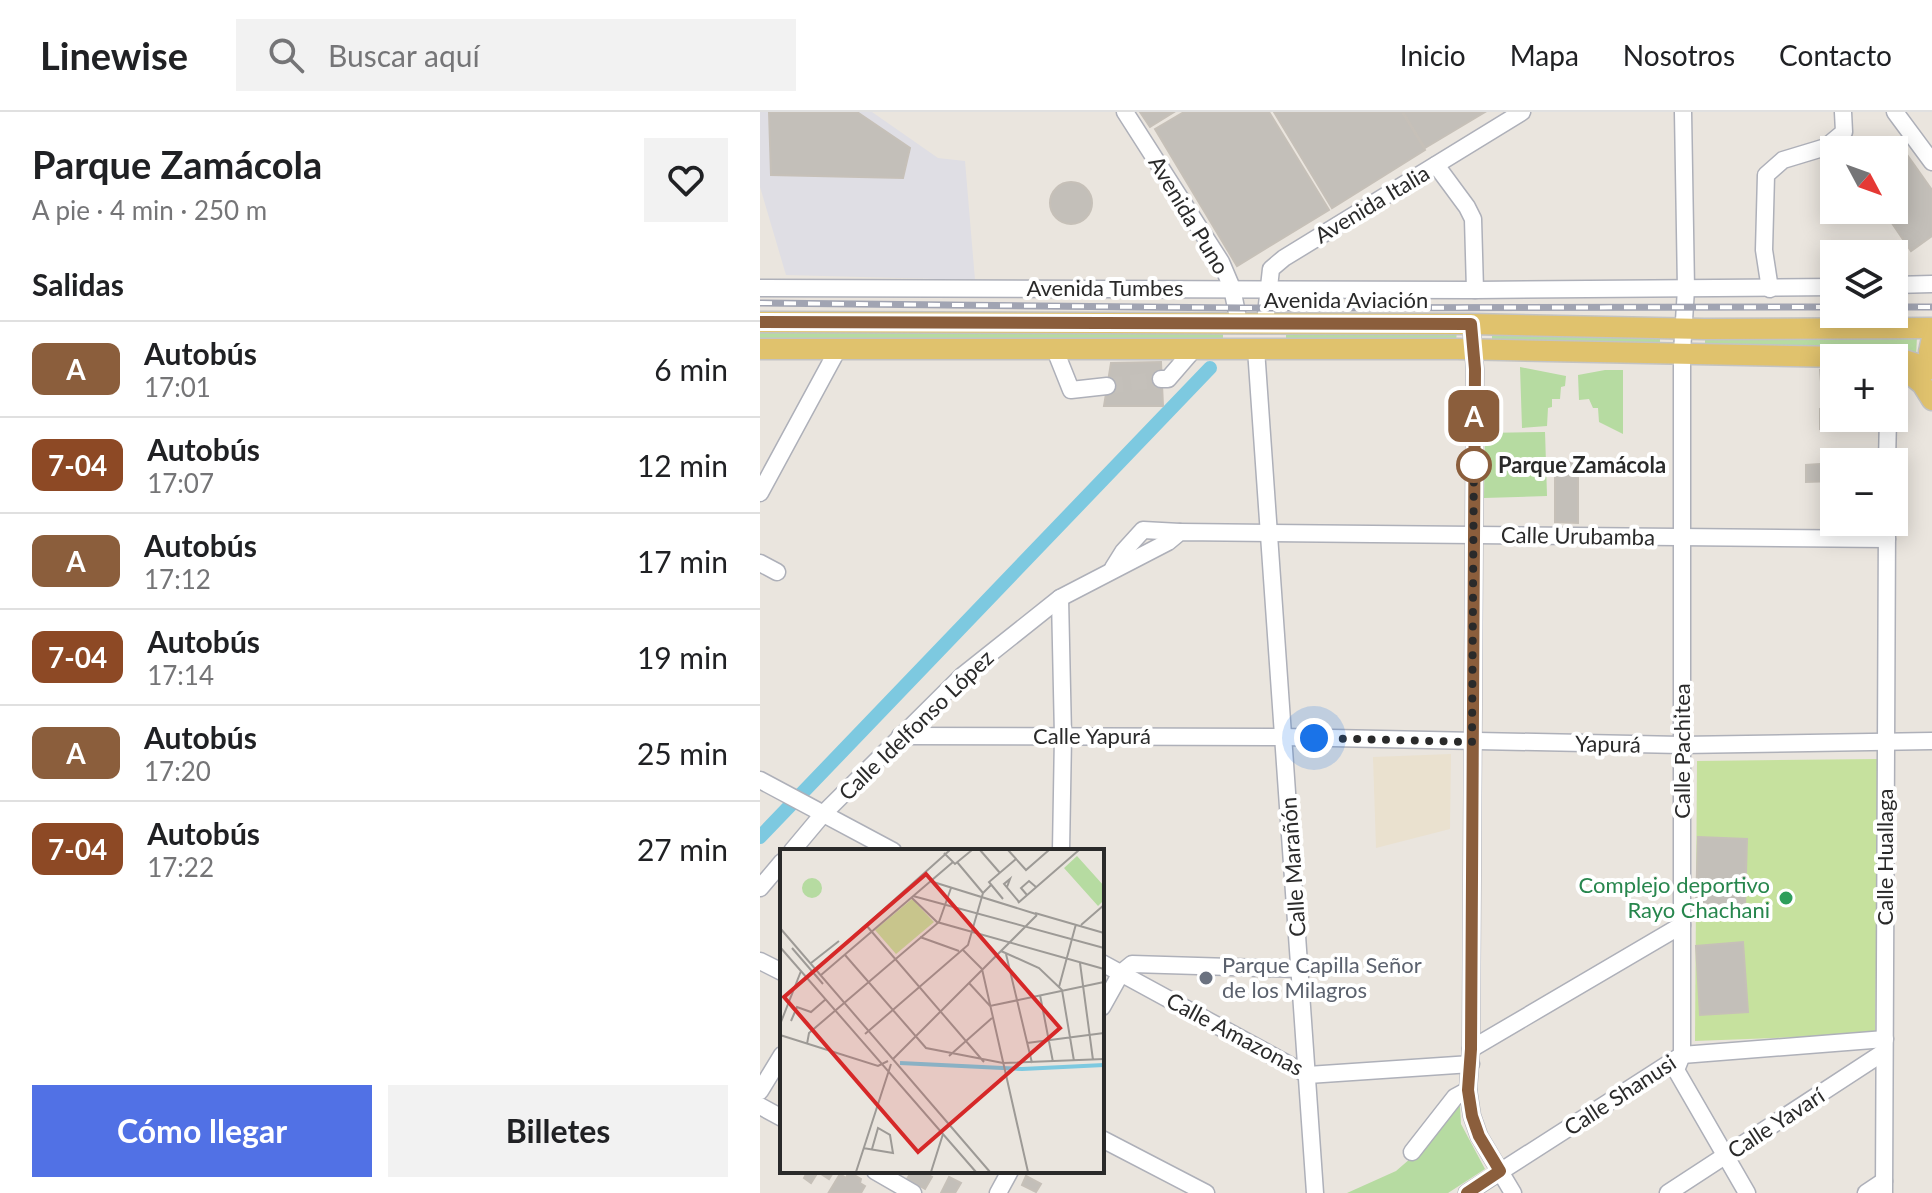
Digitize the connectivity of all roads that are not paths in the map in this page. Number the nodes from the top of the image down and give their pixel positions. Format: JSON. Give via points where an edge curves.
{"nodes":[{"id":1,"x":1125,"y":112,"type":"edge"},
{"id":2,"x":1522,"y":112,"type":"edge"},
{"id":3,"x":1683,"y":112,"type":"edge"},
{"id":4,"x":1843,"y":112,"type":"edge"},
{"id":5,"x":1895,"y":112,"type":"edge"},
{"id":6,"x":1932,"y":162,"type":"edge"},
{"id":7,"x":1436,"y":165,"type":"junction"},
{"id":8,"x":1932,"y":284,"type":"edge"},
{"id":9,"x":1908,"y":285,"type":"edge"},
{"id":10,"x":1820,"y":287,"type":"edge"},
{"id":11,"x":760,"y":288,"type":"edge"},
{"id":12,"x":1232,"y":288,"type":"junction"},
{"id":13,"x":1269,"y":289,"type":"junction"},
{"id":14,"x":1686,"y":289,"type":"junction"},
{"id":15,"x":1770,"y":289,"type":"junction"},
{"id":16,"x":1475,"y":290,"type":"junction"},
{"id":17,"x":760,"y":322,"type":"edge"},
{"id":18,"x":1239,"y":323,"type":"junction"},
{"id":19,"x":1265,"y":323,"type":"junction"},
{"id":20,"x":1471,"y":324,"type":"junction"},
{"id":21,"x":1683,"y":328,"type":"junction"},
{"id":22,"x":1932,"y":328,"type":"edge"},
{"id":23,"x":1932,"y":338,"type":"edge"},
{"id":24,"x":760,"y":349,"type":"edge"},
{"id":25,"x":838,"y":349,"type":"junction"},
{"id":26,"x":1194,"y":349,"type":"junction"},
{"id":27,"x":1256,"y":349,"type":"junction"},
{"id":28,"x":1471,"y":349,"type":"junction"},
{"id":29,"x":1055,"y":350,"type":"junction"},
{"id":30,"x":1682,"y":352,"type":"junction"},
{"id":31,"x":1820,"y":356,"type":"edge"},
{"id":32,"x":1908,"y":362,"type":"edge"},
{"id":33,"x":1932,"y":368,"type":"edge"},
{"id":34,"x":1908,"y":372,"type":"edge"},
{"id":35,"x":1161,"y":379,"type":"tunnel mouth"},
{"id":36,"x":1107,"y":386,"type":"tunnel mouth"},
{"id":37,"x":1932,"y":400,"type":"edge"},
{"id":38,"x":760,"y":493,"type":"edge"},
{"id":39,"x":1268,"y":532,"type":"junction"},
{"id":40,"x":1820,"y":533,"type":"edge"},
{"id":41,"x":1474,"y":535,"type":"junction"},
{"id":42,"x":1887,"y":536,"type":"edge"},
{"id":43,"x":1683,"y":538,"type":"junction"},
{"id":44,"x":760,"y":563,"type":"edge"},
{"id":45,"x":777,"y":572,"type":"dead end"},
{"id":46,"x":1060,"y":598,"type":"junction"},
{"id":47,"x":900,"y":736,"type":"junction"},
{"id":48,"x":1063,"y":736,"type":"junction"},
{"id":49,"x":1283,"y":737,"type":"junction"},
{"id":50,"x":1932,"y":741,"type":"edge"},
{"id":51,"x":1472,"y":742,"type":"junction"},
{"id":52,"x":1885,"y":742,"type":"junction"},
{"id":53,"x":1681,"y":745,"type":"junction"},
{"id":54,"x":760,"y":780,"type":"edge"},
{"id":55,"x":816,"y":811,"type":"junction"},
{"id":56,"x":793,"y":849,"type":"edge"},
{"id":57,"x":889,"y":849,"type":"edge"},
{"id":58,"x":1061,"y":849,"type":"edge"},
{"id":59,"x":780,"y":864,"type":"edge"},
{"id":60,"x":760,"y":888,"type":"edge"},
{"id":61,"x":1682,"y":925,"type":"junction"},
{"id":62,"x":760,"y":961,"type":"edge"},
{"id":63,"x":1104,"y":964,"type":"edge"},
{"id":64,"x":1300,"y":969,"type":"junction"},
{"id":65,"x":780,"y":971,"type":"edge"},
{"id":66,"x":1121,"y":973,"type":"junction"},
{"id":67,"x":1104,"y":1003,"type":"edge"},
{"id":68,"x":1884,"y":1045,"type":"junction"},
{"id":69,"x":1682,"y":1055,"type":"junction"},
{"id":70,"x":1471,"y":1057,"type":"junction"},
{"id":71,"x":780,"y":1058,"type":"edge"},
{"id":72,"x":1308,"y":1075,"type":"junction"},
{"id":73,"x":1468,"y":1090,"type":"junction"},
{"id":74,"x":760,"y":1091,"type":"edge"},
{"id":75,"x":760,"y":1106,"type":"edge"},
{"id":76,"x":780,"y":1117,"type":"edge"},
{"id":77,"x":1104,"y":1140,"type":"edge"},
{"id":78,"x":1412,"y":1152,"type":"dead end"},
{"id":79,"x":1726,"y":1156,"type":"junction"},
{"id":80,"x":1500,"y":1171,"type":"junction"},
{"id":81,"x":878,"y":1173,"type":"edge"},
{"id":82,"x":1009,"y":1173,"type":"edge"},
{"id":83,"x":1884,"y":1187,"type":"edge"},
{"id":84,"x":913,"y":1193,"type":"edge"},
{"id":85,"x":998,"y":1193,"type":"edge"},
{"id":86,"x":1206,"y":1193,"type":"edge"},
{"id":87,"x":1315,"y":1193,"type":"edge"},
{"id":88,"x":1467,"y":1193,"type":"edge"},
{"id":89,"x":1513,"y":1193,"type":"edge"},
{"id":90,"x":1668,"y":1193,"type":"edge"},
{"id":91,"x":1747,"y":1193,"type":"edge"},
{"id":92,"x":1866,"y":1193,"type":"edge"}],
"edges":[{"from":1,"to":12,"type":"street","name":"Avenida Puno","via":[[1221,262]]},
{"from":2,"to":7,"type":"street","name":"Avenida Italia"},
{"from":3,"to":14,"type":"street","name":"Calle Pachitea"},
{"from":4,"to":15,"type":"street","via":[[1844,132],[1826,147],[1783,160],[1766,175],[1764,250]]},
{"from":5,"to":6,"type":"street"},
{"from":7,"to":13,"type":"street","name":"Avenida Italia","via":[[1284,258],[1271,269]]},
{"from":7,"to":16,"type":"street","via":[[1473,219]]},
{"from":8,"to":9,"type":"street"},
{"from":10,"to":15,"type":"street","name":"Avenida Tumbes"},
{"from":11,"to":12,"type":"street","name":"Avenida Tumbes"},
{"from":12,"to":13,"type":"street","name":"Avenida Tumbes"},
{"from":12,"to":18,"type":"street","name":"Avenida Puno"},
{"from":13,"to":16,"type":"street","name":"Avenida Tumbes"},
{"from":13,"to":19,"type":"street","name":"Avenida Italia"},
{"from":14,"to":15,"type":"street","name":"Avenida Tumbes"},
{"from":14,"to":16,"type":"street","name":"Avenida Tumbes"},
{"from":14,"to":21,"type":"street","name":"Calle Pachitea"},
{"from":17,"to":18,"type":"main road","name":"Avenida Aviación"},
{"from":18,"to":19,"type":"main road","name":"Avenida Aviación"},
{"from":19,"to":20,"type":"main road","name":"Avenida Aviación"},
{"from":20,"to":21,"type":"main road","name":"Avenida Aviación"},
{"from":20,"to":28,"type":"street"},
{"from":21,"to":22,"type":"main road","name":"Avenida Aviación"},
{"from":21,"to":30,"type":"street","name":"Calle Pachitea"},
{"from":23,"to":33,"type":"main road"},
{"from":24,"to":25,"type":"main road"},
{"from":25,"to":29,"type":"main road"},
{"from":25,"to":38,"type":"street"},
{"from":26,"to":27,"type":"main road"},
{"from":26,"to":29,"type":"main road"},
{"from":26,"to":35,"type":"street","via":[[1168,379]]},
{"from":27,"to":28,"type":"main road"},
{"from":27,"to":39,"type":"street","name":"Calle Marañón"},
{"from":28,"to":30,"type":"main road"},
{"from":28,"to":41,"type":"street"},
{"from":29,"to":36,"type":"street","via":[[1071,390]]},
{"from":30,"to":31,"type":"main road"},
{"from":30,"to":43,"type":"street","name":"Calle Pachitea"},
{"from":32,"to":33,"type":"main road"},
{"from":34,"to":37,"type":"main road"},
{"from":39,"to":41,"type":"street","name":"Calle Urubamba"},
{"from":39,"to":46,"type":"street","name":"Calle Idelfonso López","via":[[1180,532]]},
{"from":39,"to":49,"type":"street","name":"Calle Marañón"},
{"from":40,"to":43,"type":"street","name":"Calle Urubamba"},
{"from":41,"to":43,"type":"street","name":"Calle Urubamba"},
{"from":41,"to":51,"type":"street"},
{"from":42,"to":52,"type":"street","name":"Calle Huallaga"},
{"from":43,"to":53,"type":"street","name":"Calle Pachitea"},
{"from":44,"to":45,"type":"street"},
{"from":46,"to":47,"type":"street","name":"Calle Idelfonso López","via":[[962,676]]},
{"from":46,"to":48,"type":"street"},
{"from":47,"to":48,"type":"street","name":"Calle Yapurá"},
{"from":47,"to":55,"type":"street","name":"Calle Idelfonso López"},
{"from":48,"to":49,"type":"street","name":"Calle Yapurá"},
{"from":48,"to":58,"type":"street"},
{"from":49,"to":51,"type":"street","name":"Yapurá"},
{"from":49,"to":64,"type":"street","name":"Calle Marañón"},
{"from":50,"to":52,"type":"street","name":"Yapurá"},
{"from":51,"to":53,"type":"street","name":"Yapurá"},
{"from":51,"to":70,"type":"street"},
{"from":52,"to":53,"type":"street","name":"Yapurá"},
{"from":52,"to":68,"type":"street","name":"Calle Huallaga"},
{"from":53,"to":61,"type":"street","name":"Calle Pachitea"},
{"from":54,"to":55,"type":"street"},
{"from":55,"to":56,"type":"street","name":"Calle Idelfonso López"},
{"from":55,"to":57,"type":"street"},
{"from":59,"to":60,"type":"street"},
{"from":61,"to":69,"type":"street","name":"Calle Pachitea"},
{"from":61,"to":70,"type":"street","name":"Calle Amazonas"},
{"from":62,"to":65,"type":"street"},
{"from":63,"to":66,"type":"street","name":"Calle Amazonas"},
{"from":64,"to":66,"type":"street","via":[[1132,964]]},
{"from":64,"to":72,"type":"street","name":"Calle Marañón"},
{"from":66,"to":67,"type":"street"},
{"from":66,"to":72,"type":"street","name":"Calle Amazonas"},
{"from":68,"to":69,"type":"street","name":"Calle Shanusi"},
{"from":68,"to":79,"type":"street","name":"Calle Yavarí"},
{"from":68,"to":83,"type":"street","name":"Calle Huallaga"},
{"from":69,"to":79,"type":"street","name":"Calle Pachitea","via":[[1676,1070]]},
{"from":69,"to":80,"type":"street","name":"Calle Shanusi"},
{"from":70,"to":72,"type":"street","name":"Calle Amazonas"},
{"from":70,"to":73,"type":"street"},
{"from":71,"to":74,"type":"street"},
{"from":72,"to":87,"type":"street","name":"Calle Marañón"},
{"from":73,"to":78,"type":"street","via":[[1455,1097]]},
{"from":73,"to":80,"type":"street","via":[[1479,1136]]},
{"from":75,"to":76,"type":"street"},
{"from":77,"to":86,"type":"street"},
{"from":79,"to":90,"type":"street","name":"Calle Yavarí"},
{"from":79,"to":91,"type":"street","name":"Calle Pachitea"},
{"from":80,"to":88,"type":"street","name":"Calle Shanusi"},
{"from":80,"to":89,"type":"street"},
{"from":81,"to":84,"type":"street"},
{"from":82,"to":85,"type":"street"},
{"from":83,"to":92,"type":"street"}]}
